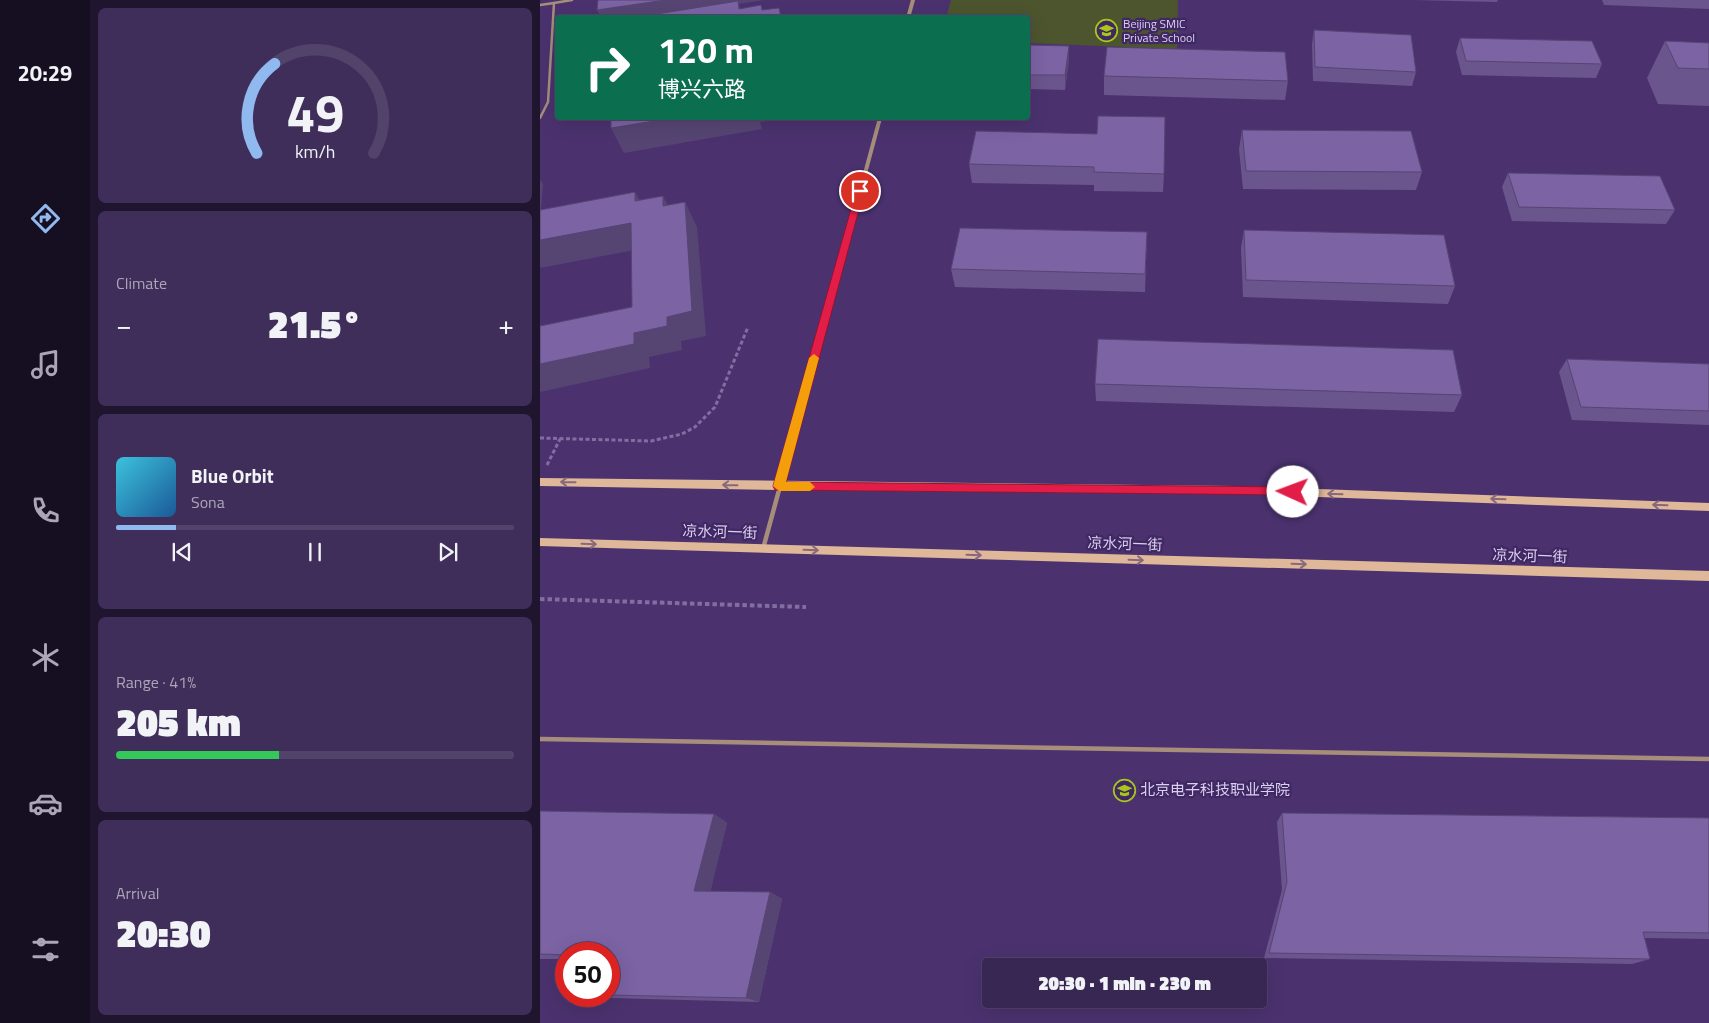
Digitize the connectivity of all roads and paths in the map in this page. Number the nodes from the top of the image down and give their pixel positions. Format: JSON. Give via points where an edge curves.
{"nodes":[{"id":1,"x":572,"y":0,"type":"edge"},
{"id":2,"x":913,"y":0,"type":"edge"},
{"id":3,"x":554,"y":3,"type":"junction"},
{"id":4,"x":540,"y":5,"type":"edge"},
{"id":5,"x":909,"y":15,"type":"edge"},
{"id":6,"x":540,"y":118,"type":"edge"},
{"id":7,"x":879,"y":120,"type":"edge"},
{"id":8,"x":748,"y":326,"type":"dead end"},
{"id":9,"x":540,"y":438,"type":"edge"},
{"id":10,"x":560,"y":439,"type":"junction"},
{"id":11,"x":544,"y":470,"type":"dead end"},
{"id":12,"x":540,"y":482,"type":"edge"},
{"id":13,"x":779,"y":486,"type":"junction"},
{"id":14,"x":1709,"y":507,"type":"edge"},
{"id":15,"x":540,"y":542,"type":"edge"},
{"id":16,"x":763,"y":549,"type":"junction"},
{"id":17,"x":1709,"y":576,"type":"edge"},
{"id":18,"x":540,"y":598,"type":"edge"},
{"id":19,"x":806,"y":607,"type":"dead end"},
{"id":20,"x":540,"y":739,"type":"edge"},
{"id":21,"x":1709,"y":759,"type":"edge"}],
"edges":[{"from":1,"to":3,"type":"lane"},
{"from":2,"to":5,"type":"street"},
{"from":3,"to":4,"type":"lane"},
{"from":3,"to":6,"type":"lane","via":[[548,102]]},
{"from":7,"to":13,"type":"street"},
{"from":8,"to":10,"type":"path","via":[[715,407],[695,427],[682,434],[652,441]]},
{"from":9,"to":10,"type":"path"},
{"from":10,"to":11,"type":"path"},
{"from":13,"to":12,"type":"main road","one_way":true},
{"from":14,"to":13,"type":"main road","one_way":true,"via":[[1234,490]]},
{"from":13,"to":16,"type":"street"},
{"from":15,"to":16,"type":"main road","name":"凉水河一街","one_way":true},
{"from":16,"to":17,"type":"main road","name":"凉水河一街","one_way":true},
{"from":18,"to":19,"type":"path"},
{"from":20,"to":21,"type":"lane"}]}
